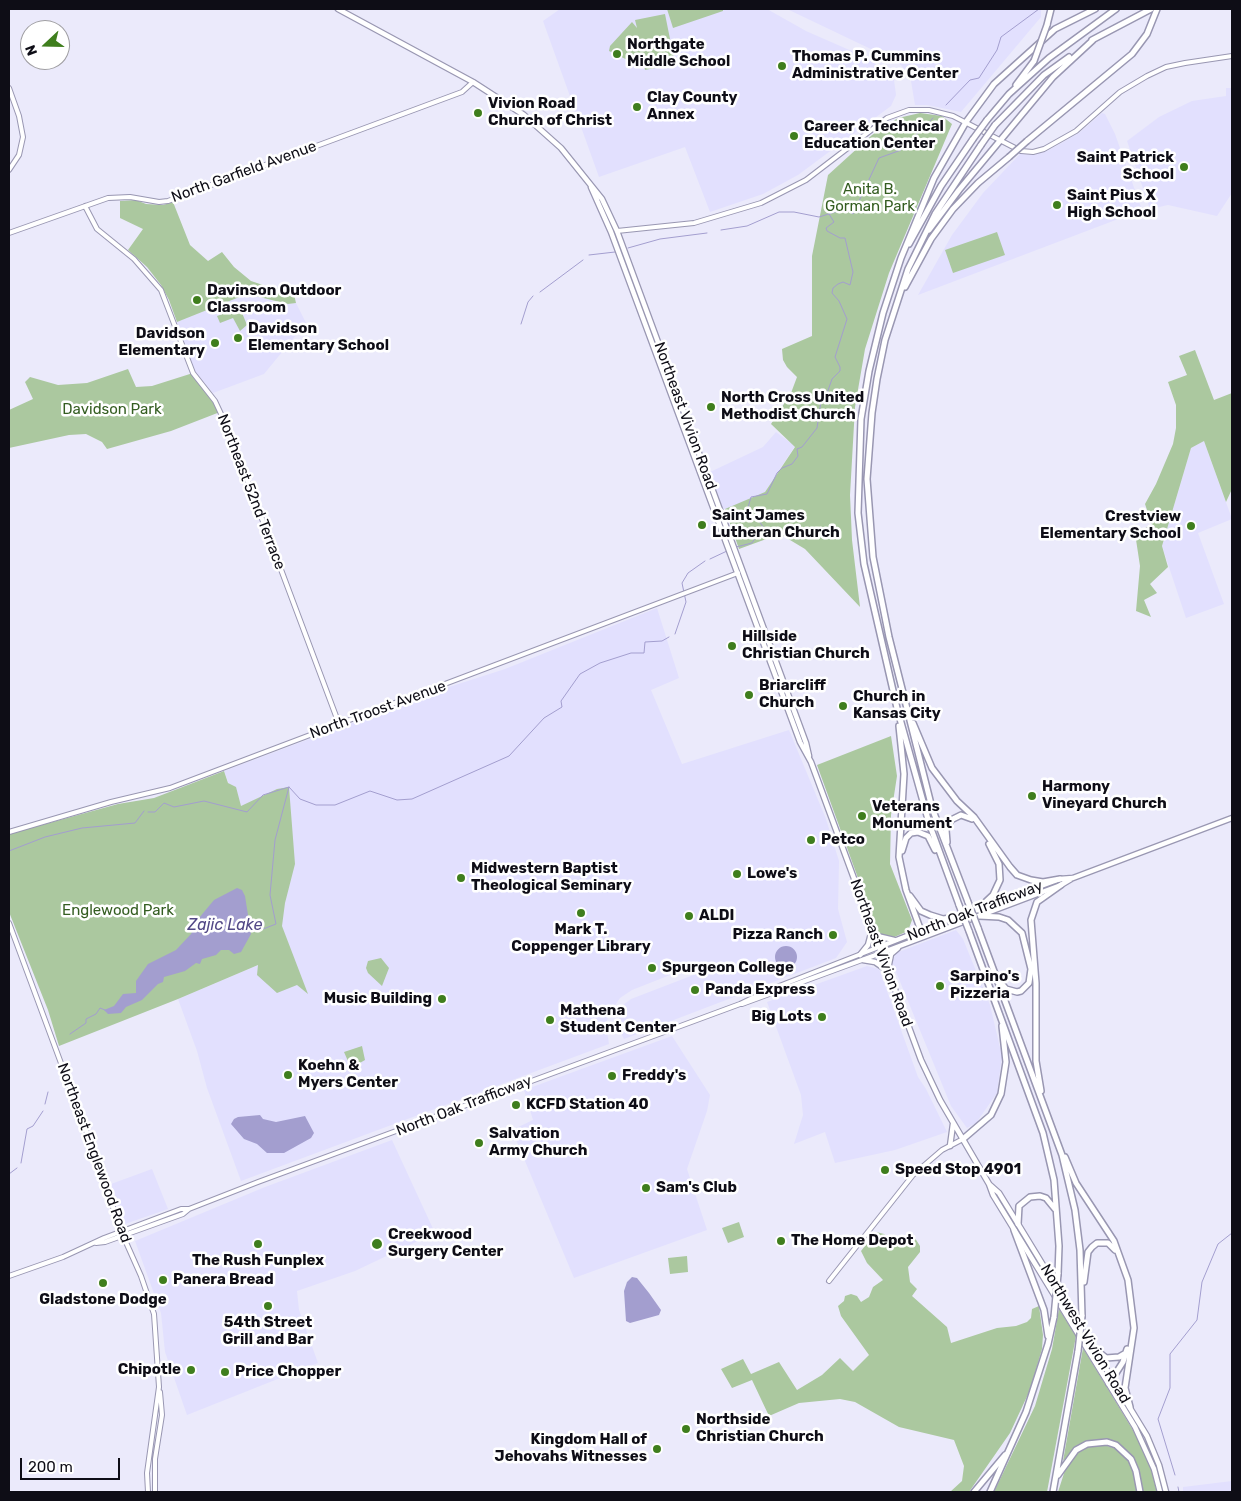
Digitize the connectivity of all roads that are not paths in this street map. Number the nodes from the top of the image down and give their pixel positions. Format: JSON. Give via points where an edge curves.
{"nodes":[{"id":1,"x":338,"y":9,"type":"edge"},
{"id":2,"x":1051,"y":9,"type":"edge"},
{"id":3,"x":1095,"y":9,"type":"edge"},
{"id":4,"x":1116,"y":9,"type":"edge"},
{"id":5,"x":1151,"y":9,"type":"edge"},
{"id":6,"x":1157,"y":10,"type":"edge"},
{"id":7,"x":1093,"y":40,"type":"junction"},
{"id":8,"x":1232,"y":56,"type":"edge"},
{"id":9,"x":473,"y":82,"type":"junction"},
{"id":10,"x":9,"y":88,"type":"edge"},
{"id":11,"x":1009,"y":94,"type":"junction"},
{"id":12,"x":966,"y":122,"type":"junction"},
{"id":13,"x":1000,"y":140,"type":"junction"},
{"id":14,"x":9,"y":170,"type":"edge"},
{"id":15,"x":591,"y":188,"type":"junction"},
{"id":16,"x":85,"y":206,"type":"junction"},
{"id":17,"x":617,"y":231,"type":"junction"},
{"id":18,"x":9,"y":233,"type":"edge"},
{"id":19,"x":922,"y":238,"type":"junction"},
{"id":20,"x":901,"y":258,"type":"junction"},
{"id":21,"x":898,"y":298,"type":"junction"},
{"id":22,"x":669,"y":388,"type":"junction"},
{"id":23,"x":676,"y":391,"type":"junction"},
{"id":24,"x":740,"y":572,"type":"junction"},
{"id":25,"x":897,"y":708,"type":"junction"},
{"id":26,"x":909,"y":715,"type":"junction"},
{"id":27,"x":339,"y":724,"type":"junction"},
{"id":28,"x":1232,"y":818,"type":"edge"},
{"id":29,"x":9,"y":832,"type":"edge"},
{"id":30,"x":943,"y":861,"type":"junction"},
{"id":31,"x":953,"y":867,"type":"junction"},
{"id":32,"x":1060,"y":882,"type":"junction"},
{"id":33,"x":977,"y":910,"type":"junction"},
{"id":34,"x":979,"y":916,"type":"junction"},
{"id":35,"x":958,"y":917,"type":"junction"},
{"id":36,"x":945,"y":921,"type":"junction"},
{"id":37,"x":9,"y":923,"type":"edge"},
{"id":38,"x":872,"y":929,"type":"junction"},
{"id":39,"x":921,"y":931,"type":"junction"},
{"id":40,"x":897,"y":940,"type":"junction"},
{"id":41,"x":899,"y":946,"type":"junction"},
{"id":42,"x":879,"y":948,"type":"junction"},
{"id":43,"x":881,"y":953,"type":"junction"},
{"id":44,"x":860,"y":954,"type":"junction"},
{"id":45,"x":862,"y":960,"type":"junction"},
{"id":46,"x":888,"y":971,"type":"junction"},
{"id":47,"x":994,"y":973,"type":"junction"},
{"id":48,"x":740,"y":1004,"type":"junction"},
{"id":49,"x":1000,"y":1015,"type":"junction"},
{"id":50,"x":1042,"y":1099,"type":"junction"},
{"id":51,"x":954,"y":1122,"type":"junction"},
{"id":52,"x":1055,"y":1134,"type":"junction"},
{"id":53,"x":963,"y":1138,"type":"junction"},
{"id":54,"x":950,"y":1146,"type":"junction"},
{"id":55,"x":989,"y":1184,"type":"junction"},
{"id":56,"x":1057,"y":1212,"type":"junction"},
{"id":57,"x":1018,"y":1224,"type":"junction"},
{"id":58,"x":1014,"y":1230,"type":"junction"},
{"id":59,"x":122,"y":1234,"type":"junction"},
{"id":60,"x":9,"y":1276,"type":"edge"},
{"id":61,"x":829,"y":1281,"type":"dead end"},
{"id":62,"x":1082,"y":1294,"type":"junction"},
{"id":63,"x":1048,"y":1344,"type":"junction"},
{"id":64,"x":1094,"y":1348,"type":"junction"},
{"id":65,"x":1126,"y":1352,"type":"junction"},
{"id":66,"x":1112,"y":1378,"type":"junction"},
{"id":67,"x":1109,"y":1384,"type":"junction"},
{"id":68,"x":159,"y":1387,"type":"junction"},
{"id":69,"x":1130,"y":1407,"type":"junction"},
{"id":70,"x":1010,"y":1448,"type":"junction"},
{"id":71,"x":1056,"y":1478,"type":"junction"},
{"id":72,"x":148,"y":1492,"type":"edge"},
{"id":73,"x":155,"y":1492,"type":"edge"},
{"id":74,"x":974,"y":1492,"type":"edge"},
{"id":75,"x":990,"y":1492,"type":"edge"},
{"id":76,"x":1054,"y":1492,"type":"edge"},
{"id":77,"x":1140,"y":1492,"type":"edge"},
{"id":78,"x":1160,"y":1492,"type":"edge"},
{"id":79,"x":1166,"y":1492,"type":"edge"}],
"edges":[{"from":1,"to":9,"type":"main road","name":"Northeast Vivion Road"},
{"from":2,"to":11,"type":"highway","bridge":true,"via":[[1034,61]]},
{"from":3,"to":12,"type":"highway","via":[[1055,29],[1026,54],[994,84]]},
{"from":4,"to":11,"type":"highway","via":[[1049,58]]},
{"from":5,"to":7,"type":"highway"},
{"from":6,"to":21,"type":"highway","bridge":true,"via":[[1147,34],[1132,54],[978,183],[942,224]]},
{"from":7,"to":13,"type":"highway","via":[[1053,77]]},
{"from":7,"to":19,"type":"highway","bridge":true,"via":[[1044,75],[995,125]]},
{"from":8,"to":13,"type":"street","via":[[1185,62],[1147,76],[1120,92],[1076,131],[1044,149],[1021,151]]},
{"from":9,"to":15,"type":"main road","name":"Northeast Vivion Road","via":[[524,115],[560,148]]},
{"from":9,"to":16,"type":"street","name":"North Garfield Avenue","via":[[462,92],[168,201],[122,197]]},
{"from":10,"to":14,"type":"street","via":[[23,137],[19,155]]},
{"from":11,"to":20,"type":"highway","bridge":true,"via":[[941,186]]},
{"from":12,"to":13,"type":"street"},
{"from":12,"to":17,"type":"street","via":[[929,110],[899,113],[877,125],[822,169],[762,203],[711,219]]},
{"from":12,"to":20,"type":"highway","via":[[934,178]]},
{"from":13,"to":19,"type":"highway"},
{"from":15,"to":17,"type":"main road","name":"Northeast Vivion Road","via":[[602,200]]},
{"from":15,"to":22,"type":"main road","name":"Northeast Vivion Road","via":[[611,232]]},
{"from":16,"to":18,"type":"street","name":"North Garfield Avenue"},
{"from":16,"to":27,"type":"street","name":"Northeast 52nd Terrace","via":[[97,229],[134,258],[161,290],[193,373],[215,401],[229,431]]},
{"from":17,"to":23,"type":"main road","name":"Northeast Vivion Road"},
{"from":19,"to":21,"type":"highway"},
{"from":20,"to":25,"type":"highway","via":[[869,371],[858,452],[858,513],[864,564]]},
{"from":21,"to":26,"type":"highway","via":[[877,378],[867,479],[870,535],[880,597]]},
{"from":22,"to":23,"type":"main road"},
{"from":22,"to":24,"type":"main road","name":"Northeast Vivion Road"},
{"from":23,"to":24,"type":"main road","name":"Northeast Vivion Road"},
{"from":24,"to":27,"type":"street","name":"North Troost Avenue"},
{"from":24,"to":38,"type":"main road","name":"Northeast Vivion Road","via":[[806,743],[810,762]]},
{"from":25,"to":30,"type":"highway"},
{"from":25,"to":39,"type":"highway","via":[[904,774],[900,857],[906,890]]},
{"from":26,"to":31,"type":"highway","via":[[932,808]]},
{"from":26,"to":32,"type":"highway","via":[[932,768],[1010,867],[1031,880]]},
{"from":27,"to":29,"type":"street","name":"North Troost Avenue","via":[[170,788]]},
{"from":28,"to":32,"type":"main road","name":"North Oak Trafficway"},
{"from":30,"to":35,"type":"highway","via":[[926,834],[911,833],[906,838],[901,852],[914,902],[921,911],[930,915],[943,919]]},
{"from":30,"to":49,"type":"highway","bridge":true},
{"from":31,"to":33,"type":"highway","via":[[946,830],[951,820],[964,815],[972,819],[982,832],[993,849],[1000,870],[998,888]]},
{"from":31,"to":47,"type":"highway","bridge":true},
{"from":32,"to":33,"type":"main road","name":"North Oak Trafficway"},
{"from":32,"to":34,"type":"main road","name":"North Oak Trafficway"},
{"from":32,"to":50,"type":"highway","via":[[1037,902],[1031,920],[1036,984],[1036,1061]]},
{"from":33,"to":35,"type":"main road","name":"North Oak Trafficway"},
{"from":34,"to":41,"type":"main road","name":"North Oak Trafficway"},
{"from":34,"to":47,"type":"highway","via":[[1008,920],[1022,933],[1028,951],[1031,977],[1021,991],[1006,989]]},
{"from":35,"to":36,"type":"main road","name":"North Oak Trafficway"},
{"from":36,"to":39,"type":"main road","name":"North Oak Trafficway"},
{"from":36,"to":43,"type":"main road","via":[[938,928],[892,945]]},
{"from":37,"to":59,"type":"street","name":"Northeast Englewood Road","via":[[102,1170]]},
{"from":38,"to":40,"type":"main road","via":[[877,936]]},
{"from":38,"to":42,"type":"main road","name":"Northeast Vivion Road"},
{"from":38,"to":44,"type":"main road","via":[[868,945]]},
{"from":39,"to":40,"type":"main road","name":"North Oak Trafficway"},
{"from":40,"to":42,"type":"main road","name":"North Oak Trafficway"},
{"from":41,"to":43,"type":"main road","name":"North Oak Trafficway"},
{"from":41,"to":46,"type":"main road","via":[[891,954]]},
{"from":42,"to":43,"type":"main road","name":"Northeast Vivion Road"},
{"from":42,"to":44,"type":"street","name":"North Oak Trafficway"},
{"from":43,"to":45,"type":"street","name":"North Oak Trafficway"},
{"from":43,"to":46,"type":"main road","name":"Northeast Vivion Road"},
{"from":44,"to":48,"type":"street","name":"North Oak Trafficway"},
{"from":45,"to":46,"type":"main road","via":[[875,962]]},
{"from":45,"to":48,"type":"street","name":"North Oak Trafficway"},
{"from":46,"to":51,"type":"main road","name":"Northeast Vivion Road","via":[[921,1060]]},
{"from":47,"to":50,"type":"highway"},
{"from":48,"to":59,"type":"street","name":"North Oak Trafficway","via":[[189,1209],[183,1214]]},
{"from":49,"to":53,"type":"highway","via":[[1006,1062],[1003,1088],[990,1115]]},
{"from":49,"to":56,"type":"highway","via":[[1043,1133],[1054,1180]]},
{"from":50,"to":52,"type":"highway"},
{"from":51,"to":53,"type":"main road","name":"Northeast Vivion Road"},
{"from":51,"to":54,"type":"main road"},
{"from":52,"to":62,"type":"highway","via":[[1075,1210]]},
{"from":52,"to":69,"type":"highway","via":[[1076,1183],[1114,1241],[1128,1280],[1134,1328],[1125,1388]]},
{"from":53,"to":54,"type":"street"},
{"from":53,"to":55,"type":"main road","name":"Northwest Vivion Road"},
{"from":54,"to":61,"type":"street","via":[[913,1175]]},
{"from":55,"to":57,"type":"main road","name":"Northwest Vivion Road","via":[[999,1193]]},
{"from":55,"to":58,"type":"main road","name":"Northwest Vivion Road"},
{"from":56,"to":57,"type":"highway","via":[[1046,1198],[1030,1197],[1019,1206]]},
{"from":56,"to":63,"type":"highway","bridge":true,"via":[[1060,1246],[1054,1317]]},
{"from":57,"to":64,"type":"main road","name":"Northwest Vivion Road"},
{"from":58,"to":63,"type":"highway","via":[[1044,1310]]},
{"from":58,"to":67,"type":"main road","name":"Northwest Vivion Road"},
{"from":59,"to":60,"type":"street","name":"North Oak Trafficway"},
{"from":59,"to":68,"type":"street","name":"Northeast Englewood Road","via":[[142,1276],[154,1314]]},
{"from":62,"to":65,"type":"highway","via":[[1088,1252],[1097,1243],[1108,1243],[1115,1251],[1128,1290],[1131,1326]]},
{"from":62,"to":71,"type":"highway","bridge":true,"via":[[1078,1351]]},
{"from":63,"to":70,"type":"highway","via":[[1026,1412]]},
{"from":64,"to":65,"type":"highway","via":[[1106,1358],[1119,1357]]},
{"from":64,"to":66,"type":"main road","name":"Northwest Vivion Road"},
{"from":65,"to":66,"type":"highway"},
{"from":66,"to":67,"type":"highway"},
{"from":66,"to":69,"type":"main road","name":"Northwest Vivion Road"},
{"from":67,"to":78,"type":"main road","name":"Northwest Vivion Road","via":[[1145,1447]]},
{"from":68,"to":72,"type":"street","name":"Northeast Englewood Road","via":[[150,1445]]},
{"from":68,"to":73,"type":"street","name":"Northeast Englewood Road","via":[[162,1415]]},
{"from":69,"to":79,"type":"main road","name":"Northwest Vivion Road","via":[[1147,1436]]},
{"from":70,"to":74,"type":"highway"},
{"from":70,"to":75,"type":"highway"},
{"from":71,"to":76,"type":"highway"},
{"from":71,"to":77,"type":"highway","via":[[1076,1450],[1087,1444],[1107,1442],[1121,1448],[1131,1459]]}]}
